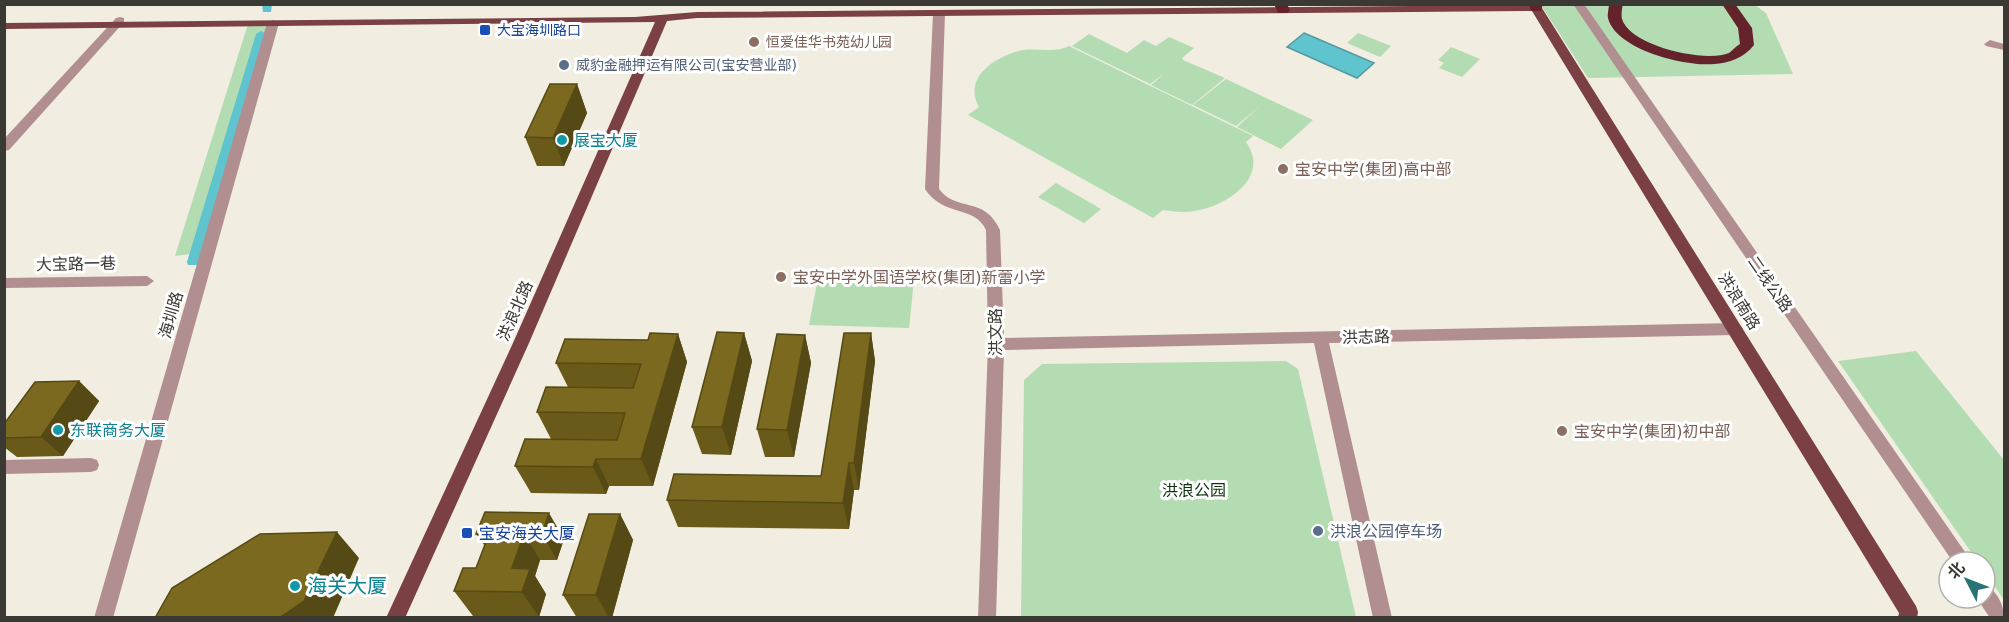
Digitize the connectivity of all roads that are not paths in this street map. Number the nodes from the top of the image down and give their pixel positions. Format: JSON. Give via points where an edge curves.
{"nodes":[{"id":1,"x":1578,"y":4,"type":"edge"},
{"id":2,"x":1616,"y":4,"type":"edge"},
{"id":3,"x":1728,"y":4,"type":"edge"},
{"id":4,"x":1536,"y":6,"type":"edge"},
{"id":5,"x":1281,"y":7,"type":"edge"},
{"id":6,"x":939,"y":13,"type":"junction"},
{"id":7,"x":663,"y":17,"type":"junction"},
{"id":8,"x":4,"y":21,"type":"edge"},
{"id":9,"x":118,"y":22,"type":"junction"},
{"id":10,"x":273,"y":23,"type":"junction"},
{"id":11,"x":4,"y":26,"type":"edge"},
{"id":12,"x":1990,"y":44,"type":"dead end"},
{"id":13,"x":2004,"y":47,"type":"edge"},
{"id":14,"x":4,"y":147,"type":"edge"},
{"id":15,"x":147,"y":281,"type":"dead end"},
{"id":16,"x":4,"y":283,"type":"edge"},
{"id":17,"x":1735,"y":329,"type":"junction"},
{"id":18,"x":1320,"y":338,"type":"junction"},
{"id":19,"x":996,"y":345,"type":"junction"},
{"id":20,"x":91,"y":465,"type":"dead end"},
{"id":21,"x":4,"y":467,"type":"edge"},
{"id":22,"x":1955,"y":550,"type":"edge"},
{"id":23,"x":103,"y":618,"type":"edge"},
{"id":24,"x":395,"y":618,"type":"edge"},
{"id":25,"x":987,"y":618,"type":"edge"},
{"id":26,"x":1383,"y":618,"type":"edge"},
{"id":27,"x":1907,"y":618,"type":"edge"}],
"edges":[{"from":1,"to":22,"type":"street","name":"二线公路"},
{"from":2,"to":3,"type":"highway","via":[[1615,21],[1627,34],[1655,50],[1688,59],[1718,60],[1741,52],[1747,45],[1740,21]]},
{"from":4,"to":5,"type":"main road"},
{"from":4,"to":17,"type":"main road","name":"洪浪南路"},
{"from":5,"to":6,"type":"main road"},
{"from":6,"to":7,"type":"main road"},
{"from":6,"to":19,"type":"street","name":"洪文路","via":[[932,189],[941,201],[979,212],[991,223]]},
{"from":7,"to":9,"type":"main road"},
{"from":7,"to":10,"type":"main road"},
{"from":7,"to":24,"type":"main road","name":"洪浪北路","via":[[521,343]]},
{"from":8,"to":9,"type":"main road"},
{"from":9,"to":10,"type":"main road"},
{"from":9,"to":11,"type":"main road"},
{"from":9,"to":14,"type":"street"},
{"from":10,"to":23,"type":"street","name":"海圳路"},
{"from":12,"to":13,"type":"street"},
{"from":15,"to":16,"type":"street","name":"大宝路一巷"},
{"from":17,"to":18,"type":"street","name":"洪志路"},
{"from":17,"to":27,"type":"main road","name":"洪浪南路","via":[[1909,612]]},
{"from":18,"to":19,"type":"street","name":"洪志路"},
{"from":18,"to":26,"type":"street"},
{"from":19,"to":25,"type":"street","name":"洪文路"},
{"from":20,"to":21,"type":"street"}]}
